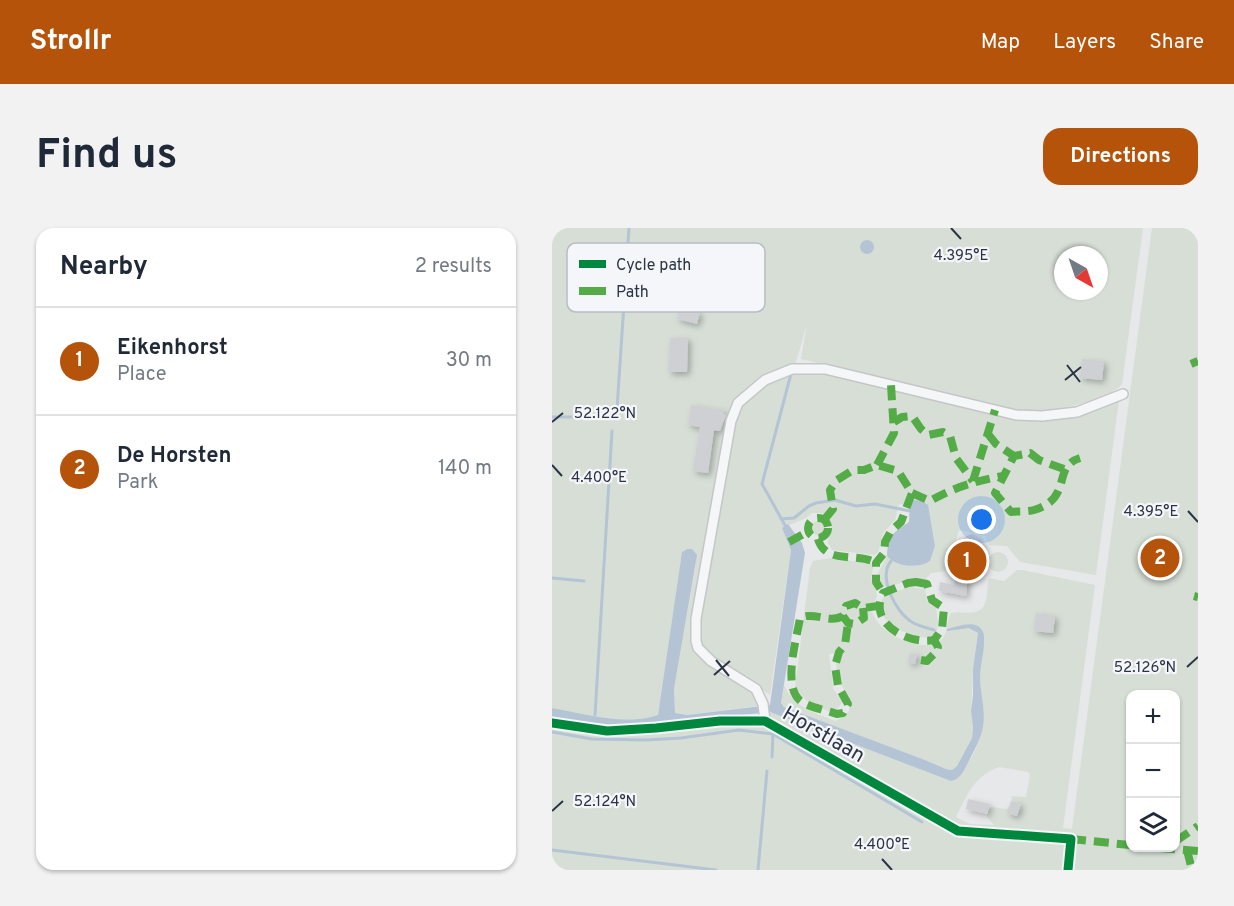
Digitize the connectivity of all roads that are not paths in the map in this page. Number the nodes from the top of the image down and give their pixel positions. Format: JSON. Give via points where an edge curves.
{"nodes":[{"id":1,"x":1123,"y":394,"type":"dead end"},
{"id":2,"x":765,"y":718,"type":"junction"},
{"id":3,"x":552,"y":723,"type":"edge"},
{"id":4,"x":1068,"y":870,"type":"edge"}],
"edges":[{"from":1,"to":2,"type":"street","via":[[1077,412],[1016,416],[825,369],[801,367],[777,374],[749,392],[738,403],[730,421],[696,619],[696,641],[711,661],[756,689]]},
{"from":2,"to":3,"type":"street","name":"Horstlaan","via":[[607,731]]},
{"from":2,"to":4,"type":"street","name":"Horstlaan","via":[[958,831],[1071,839]]}]}
